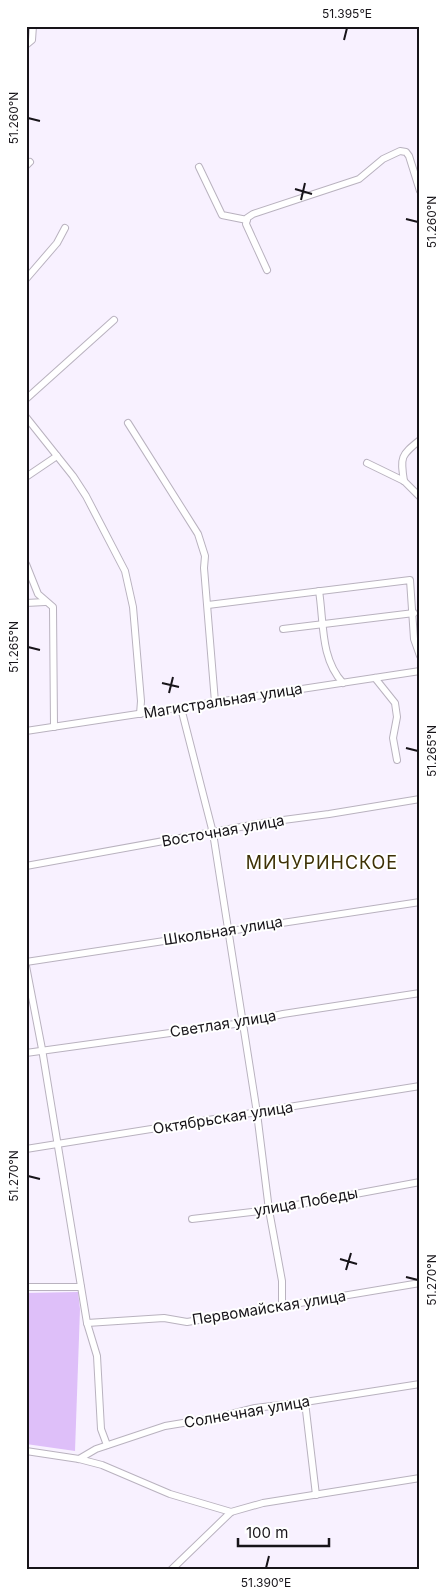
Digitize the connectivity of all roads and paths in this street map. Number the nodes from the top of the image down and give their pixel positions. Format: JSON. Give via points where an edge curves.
{"nodes":[{"id":1,"x":33,"y":26,"type":"edge"},
{"id":2,"x":26,"y":45,"type":"edge"},
{"id":3,"x":200,"y":167,"type":"dead end"},
{"id":4,"x":420,"y":191,"type":"edge"},
{"id":5,"x":247,"y":220,"type":"junction"},
{"id":6,"x":65,"y":228,"type":"dead end"},
{"id":7,"x":267,"y":270,"type":"dead end"},
{"id":8,"x":26,"y":279,"type":"edge"},
{"id":9,"x":114,"y":320,"type":"dead end"},
{"id":10,"x":26,"y":399,"type":"edge"},
{"id":11,"x":26,"y":417,"type":"edge"},
{"id":12,"x":128,"y":424,"type":"dead end"},
{"id":13,"x":420,"y":440,"type":"edge"},
{"id":14,"x":57,"y":456,"type":"junction"},
{"id":15,"x":367,"y":463,"type":"dead end"},
{"id":16,"x":26,"y":477,"type":"edge"},
{"id":17,"x":404,"y":481,"type":"junction"},
{"id":18,"x":420,"y":497,"type":"edge"},
{"id":19,"x":26,"y":564,"type":"edge"},
{"id":20,"x":319,"y":591,"type":"junction"},
{"id":21,"x":45,"y":602,"type":"junction"},
{"id":22,"x":26,"y":603,"type":"edge"},
{"id":23,"x":208,"y":605,"type":"junction"},
{"id":24,"x":414,"y":613,"type":"junction"},
{"id":25,"x":323,"y":624,"type":"junction"},
{"id":26,"x":283,"y":629,"type":"dead end"},
{"id":27,"x":420,"y":656,"type":"edge"},
{"id":28,"x":420,"y":671,"type":"edge"},
{"id":29,"x":375,"y":678,"type":"junction"},
{"id":30,"x":343,"y":683,"type":"junction"},
{"id":31,"x":215,"y":702,"type":"junction"},
{"id":32,"x":181,"y":708,"type":"junction"},
{"id":33,"x":140,"y":714,"type":"junction"},
{"id":34,"x":54,"y":727,"type":"junction"},
{"id":35,"x":26,"y":731,"type":"edge"},
{"id":36,"x":397,"y":760,"type":"dead end"},
{"id":37,"x":420,"y":799,"type":"edge"},
{"id":38,"x":213,"y":833,"type":"junction"},
{"id":39,"x":26,"y":866,"type":"edge"},
{"id":40,"x":420,"y":902,"type":"edge"},
{"id":41,"x":229,"y":930,"type":"junction"},
{"id":42,"x":26,"y":964,"type":"edge"},
{"id":43,"x":420,"y":993,"type":"edge"},
{"id":44,"x":242,"y":1023,"type":"junction"},
{"id":45,"x":42,"y":1049,"type":"junction"},
{"id":46,"x":26,"y":1053,"type":"edge"},
{"id":47,"x":420,"y":1086,"type":"edge"},
{"id":48,"x":257,"y":1113,"type":"junction"},
{"id":49,"x":56,"y":1143,"type":"junction"},
{"id":50,"x":26,"y":1149,"type":"edge"},
{"id":51,"x":420,"y":1182,"type":"edge"},
{"id":52,"x":269,"y":1210,"type":"junction"},
{"id":53,"x":192,"y":1219,"type":"dead end"},
{"id":54,"x":420,"y":1283,"type":"edge"},
{"id":55,"x":26,"y":1287,"type":"edge"},
{"id":56,"x":81,"y":1287,"type":"junction"},
{"id":57,"x":282,"y":1306,"type":"junction"},
{"id":58,"x":87,"y":1323,"type":"junction"},
{"id":59,"x":420,"y":1384,"type":"edge"},
{"id":60,"x":305,"y":1402,"type":"junction"},
{"id":61,"x":108,"y":1445,"type":"junction"},
{"id":62,"x":26,"y":1451,"type":"edge"},
{"id":63,"x":79,"y":1459,"type":"junction"},
{"id":64,"x":420,"y":1478,"type":"edge"},
{"id":65,"x":316,"y":1495,"type":"junction"},
{"id":66,"x":231,"y":1512,"type":"junction"},
{"id":67,"x":171,"y":1570,"type":"edge"}],
"edges":[{"from":1,"to":2,"type":"street","via":[[32,40]]},
{"from":3,"to":5,"type":"street","via":[[222,215]]},
{"from":4,"to":5,"type":"street","via":[[409,156],[400,151],[383,159],[359,179],[253,214]]},
{"from":5,"to":7,"type":"street"},
{"from":6,"to":8,"type":"street","via":[[57,243]]},
{"from":9,"to":10,"type":"street"},
{"from":11,"to":14,"type":"street"},
{"from":12,"to":23,"type":"street","via":[[198,534],[205,556]]},
{"from":13,"to":17,"type":"street","via":[[406,451],[401,462]]},
{"from":14,"to":16,"type":"street"},
{"from":14,"to":33,"type":"street","via":[[86,496],[125,571],[133,607]]},
{"from":15,"to":17,"type":"street"},
{"from":17,"to":18,"type":"street"},
{"from":19,"to":21,"type":"street","via":[[38,594]]},
{"from":20,"to":23,"type":"street"},
{"from":20,"to":24,"type":"street","via":[[410,580]]},
{"from":20,"to":25,"type":"street"},
{"from":21,"to":22,"type":"street"},
{"from":21,"to":34,"type":"street","via":[[53,607]]},
{"from":23,"to":31,"type":"street"},
{"from":24,"to":25,"type":"street"},
{"from":24,"to":27,"type":"street","via":[[414,639]]},
{"from":25,"to":26,"type":"street"},
{"from":25,"to":30,"type":"street","via":[[327,657]]},
{"from":28,"to":29,"type":"street","name":"Магистральная улица"},
{"from":29,"to":30,"type":"street","name":"Магистральная улица"},
{"from":29,"to":36,"type":"street","via":[[395,703],[393,738]]},
{"from":30,"to":31,"type":"street","name":"Магистральная улица"},
{"from":31,"to":32,"type":"street","name":"Магистральная улица"},
{"from":32,"to":33,"type":"street","name":"Магистральная улица"},
{"from":32,"to":38,"type":"street"},
{"from":33,"to":34,"type":"street","name":"Магистральная улица"},
{"from":34,"to":35,"type":"street","name":"Магистральная улица"},
{"from":37,"to":38,"type":"street","name":"Восточная улица"},
{"from":38,"to":39,"type":"street","name":"Восточная улица"},
{"from":38,"to":41,"type":"street"},
{"from":40,"to":41,"type":"street","name":"Школьная улица"},
{"from":41,"to":42,"type":"street","name":"Школьная улица"},
{"from":41,"to":44,"type":"street"},
{"from":42,"to":45,"type":"street"},
{"from":43,"to":44,"type":"street","name":"Светлая улица"},
{"from":44,"to":45,"type":"street","name":"Светлая улица"},
{"from":44,"to":48,"type":"street"},
{"from":45,"to":46,"type":"street","name":"Светлая улица"},
{"from":45,"to":49,"type":"street"},
{"from":47,"to":48,"type":"street","name":"Октябрьская улица"},
{"from":48,"to":49,"type":"street","name":"Октябрьская улица"},
{"from":48,"to":52,"type":"street"},
{"from":49,"to":50,"type":"street","name":"Октябрьская улица"},
{"from":49,"to":56,"type":"street"},
{"from":51,"to":52,"type":"street","name":"улица Победы"},
{"from":52,"to":53,"type":"street","name":"улица Победы"},
{"from":52,"to":57,"type":"street","via":[[282,1281]]},
{"from":54,"to":57,"type":"street","name":"Первомайская улица"},
{"from":55,"to":56,"type":"street"},
{"from":56,"to":58,"type":"street"},
{"from":57,"to":58,"type":"street","name":"Первомайская улица","via":[[187,1322],[164,1318]]},
{"from":58,"to":61,"type":"street","via":[[97,1356],[101,1429]]},
{"from":59,"to":60,"type":"street","name":"Солнечная улица"},
{"from":60,"to":61,"type":"street","name":"Солнечная улица","via":[[255,1408],[165,1426]]},
{"from":60,"to":65,"type":"street"},
{"from":61,"to":63,"type":"street","name":"Солнечная улица"},
{"from":62,"to":63,"type":"street"},
{"from":63,"to":66,"type":"street","via":[[102,1465],[170,1494]]},
{"from":64,"to":65,"type":"street"},
{"from":65,"to":66,"type":"street","via":[[263,1503]]},
{"from":66,"to":67,"type":"street"}]}
